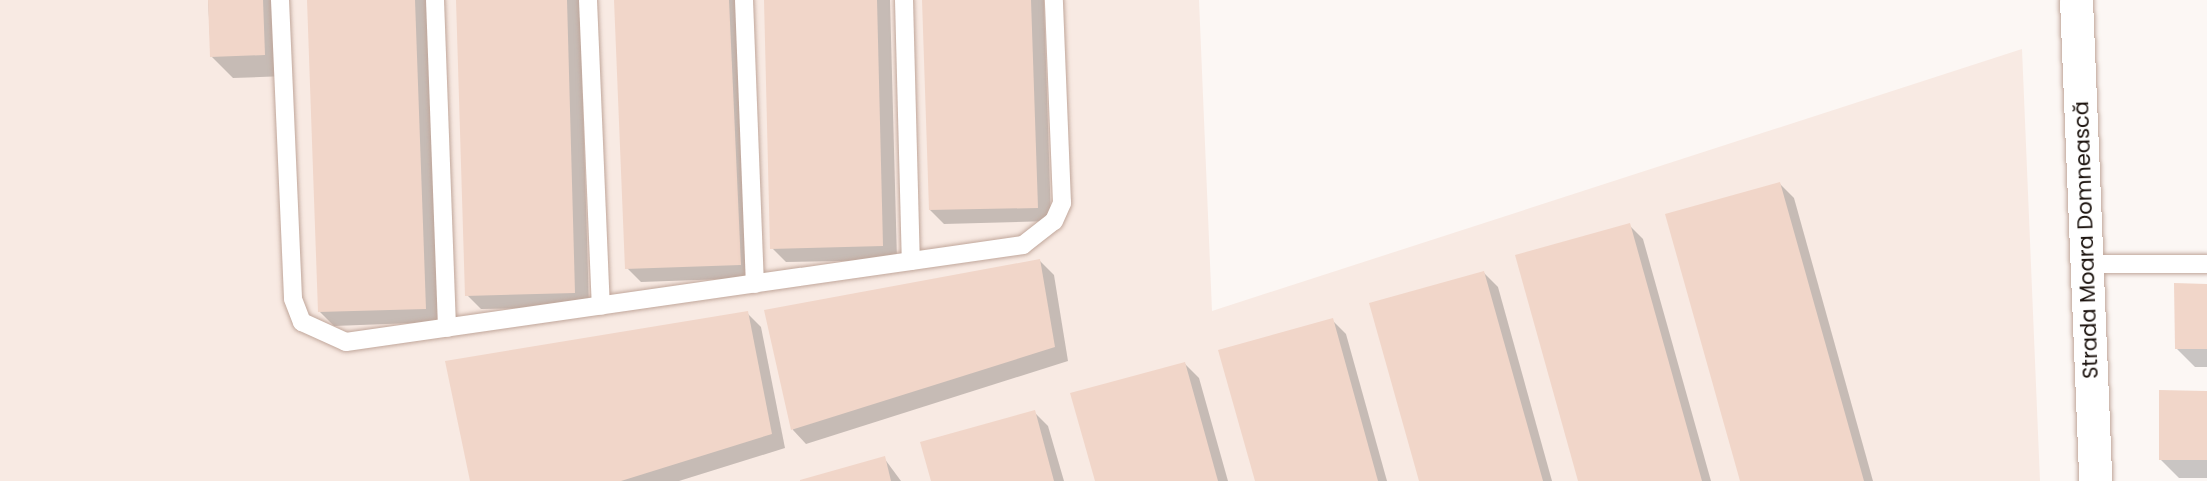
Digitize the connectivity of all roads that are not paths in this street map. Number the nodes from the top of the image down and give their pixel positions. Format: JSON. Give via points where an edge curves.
{"nodes":[{"id":1,"x":280,"y":0,"type":"edge"},
{"id":2,"x":435,"y":0,"type":"edge"},
{"id":3,"x":588,"y":0,"type":"edge"},
{"id":4,"x":744,"y":0,"type":"edge"},
{"id":5,"x":904,"y":0,"type":"edge"},
{"id":6,"x":1054,"y":0,"type":"edge"},
{"id":7,"x":2076,"y":0,"type":"edge"},
{"id":8,"x":911,"y":261,"type":"junction"},
{"id":9,"x":2088,"y":264,"type":"junction"},
{"id":10,"x":2207,"y":264,"type":"edge"},
{"id":11,"x":755,"y":284,"type":"junction"},
{"id":12,"x":601,"y":306,"type":"junction"},
{"id":13,"x":447,"y":328,"type":"junction"},
{"id":14,"x":2094,"y":481,"type":"edge"}],
"edges":[{"from":1,"to":13,"type":"lane","via":[[293,299],[302,322],[346,342]]},
{"from":2,"to":13,"type":"lane"},
{"from":3,"to":12,"type":"lane"},
{"from":4,"to":11,"type":"lane"},
{"from":5,"to":8,"type":"lane"},
{"from":6,"to":8,"type":"lane","via":[[1062,203],[1054,221],[1023,245]]},
{"from":7,"to":9,"type":"street","name":"Strada Moara Domnească"},
{"from":8,"to":11,"type":"lane"},
{"from":9,"to":10,"type":"lane"},
{"from":9,"to":14,"type":"street","name":"Strada Moara Domnească"},
{"from":11,"to":12,"type":"lane"},
{"from":12,"to":13,"type":"lane"}]}
